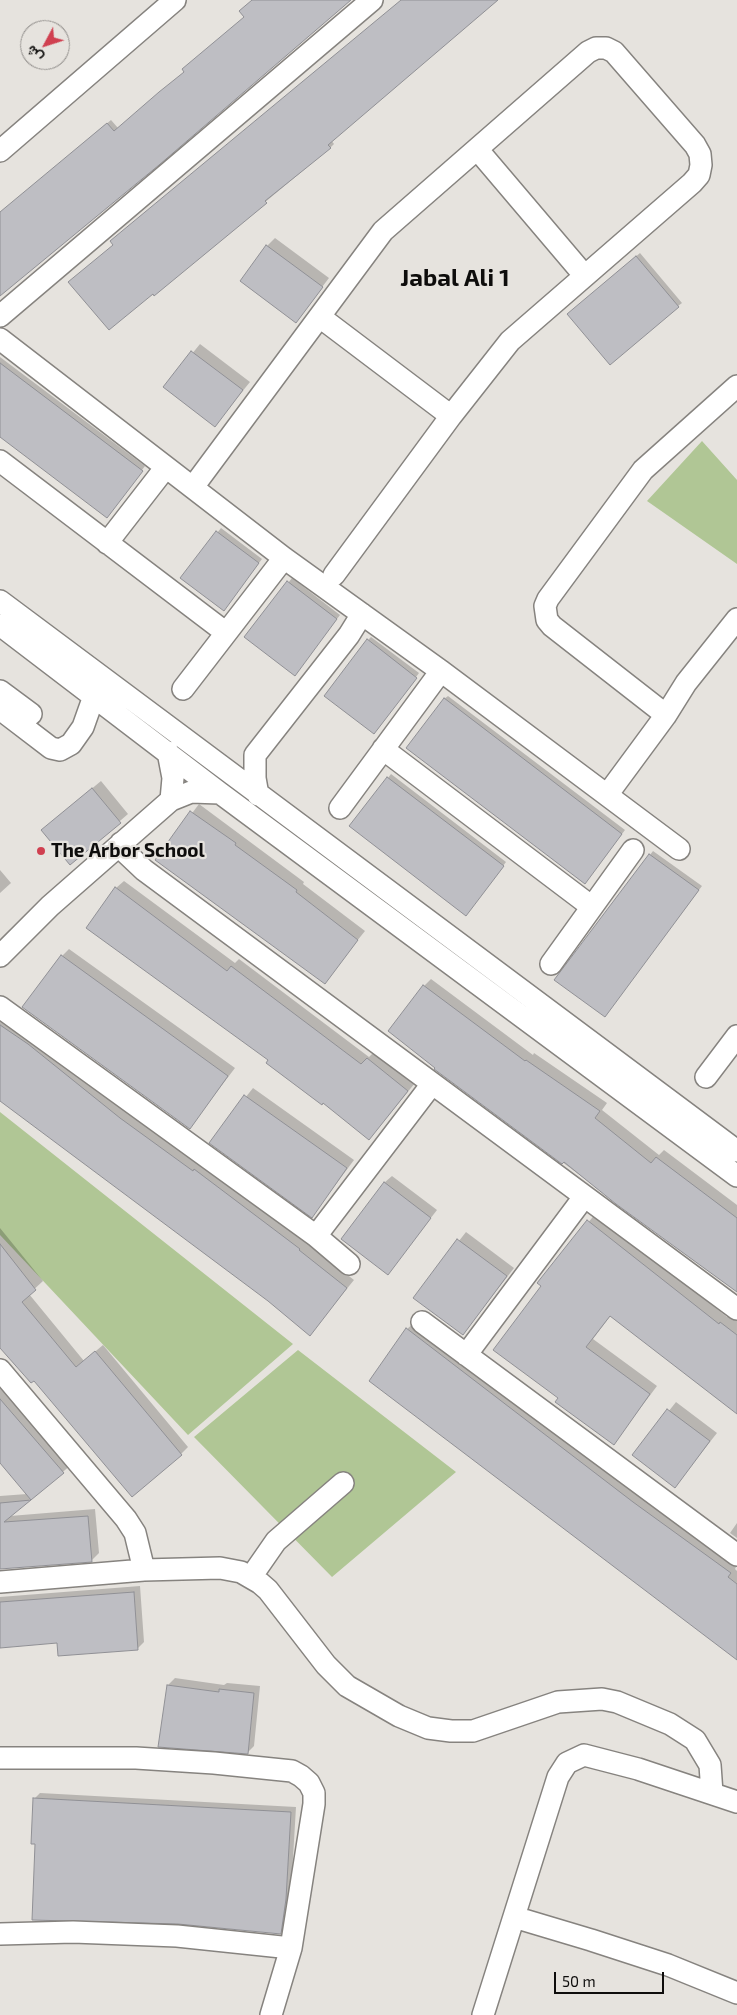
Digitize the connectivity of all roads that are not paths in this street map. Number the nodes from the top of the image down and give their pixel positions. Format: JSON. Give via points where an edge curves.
{"nodes":[{"id":1,"x":175,"y":0,"type":"edge"},
{"id":2,"x":372,"y":0,"type":"edge"},
{"id":3,"x":477,"y":149,"type":"junction"},
{"id":4,"x":0,"y":151,"type":"edge"},
{"id":5,"x":584,"y":276,"type":"junction"},
{"id":6,"x":0,"y":316,"type":"edge"},
{"id":7,"x":320,"y":317,"type":"junction"},
{"id":8,"x":0,"y":339,"type":"edge"},
{"id":9,"x":737,"y":386,"type":"edge"},
{"id":10,"x":451,"y":416,"type":"junction"},
{"id":11,"x":0,"y":461,"type":"edge"},
{"id":12,"x":166,"y":467,"type":"junction"},
{"id":13,"x":193,"y":487,"type":"junction"},
{"id":14,"x":108,"y":543,"type":"junction"},
{"id":15,"x":284,"y":558,"type":"junction"},
{"id":16,"x":334,"y":575,"type":"dead end"},
{"id":17,"x":0,"y":601,"type":"edge"},
{"id":18,"x":362,"y":614,"type":"junction"},
{"id":19,"x":737,"y":619,"type":"edge"},
{"id":20,"x":0,"y":625,"type":"edge"},
{"id":21,"x":225,"y":632,"type":"junction"},
{"id":22,"x":441,"y":671,"type":"junction"},
{"id":23,"x":183,"y":689,"type":"dead end"},
{"id":24,"x":0,"y":691,"type":"edge"},
{"id":25,"x":94,"y":696,"type":"junction"},
{"id":26,"x":0,"y":709,"type":"edge"},
{"id":27,"x":666,"y":715,"type":"junction"},
{"id":28,"x":71,"y":744,"type":"junction"},
{"id":29,"x":384,"y":749,"type":"junction"},
{"id":30,"x":168,"y":752,"type":"junction"},
{"id":31,"x":256,"y":756,"type":"junction"},
{"id":32,"x":215,"y":763,"type":"junction"},
{"id":33,"x":220,"y":793,"type":"junction"},
{"id":34,"x":258,"y":794,"type":"junction"},
{"id":35,"x":607,"y":795,"type":"junction"},
{"id":36,"x":171,"y":800,"type":"junction"},
{"id":37,"x":340,"y":808,"type":"dead end"},
{"id":38,"x":121,"y":843,"type":"junction"},
{"id":39,"x":679,"y":849,"type":"dead end"},
{"id":40,"x":633,"y":850,"type":"dead end"},
{"id":41,"x":50,"y":906,"type":"junction"},
{"id":42,"x":592,"y":907,"type":"junction"},
{"id":43,"x":0,"y":941,"type":"edge"},
{"id":44,"x":0,"y":956,"type":"edge"},
{"id":45,"x":551,"y":964,"type":"dead end"},
{"id":46,"x":1,"y":1007,"type":"edge"},
{"id":47,"x":737,"y":1036,"type":"edge"},
{"id":48,"x":706,"y":1077,"type":"dead end"},
{"id":49,"x":432,"y":1084,"type":"junction"},
{"id":50,"x":737,"y":1151,"type":"edge"},
{"id":51,"x":737,"y":1176,"type":"edge"},
{"id":52,"x":584,"y":1197,"type":"junction"},
{"id":53,"x":316,"y":1236,"type":"junction"},
{"id":54,"x":349,"y":1264,"type":"dead end"},
{"id":55,"x":737,"y":1309,"type":"edge"},
{"id":56,"x":422,"y":1322,"type":"dead end"},
{"id":57,"x":466,"y":1355,"type":"junction"},
{"id":58,"x":0,"y":1370,"type":"edge"},
{"id":59,"x":343,"y":1483,"type":"dead end"},
{"id":60,"x":737,"y":1555,"type":"edge"},
{"id":61,"x":144,"y":1570,"type":"junction"},
{"id":62,"x":251,"y":1577,"type":"junction"},
{"id":63,"x":0,"y":1582,"type":"edge"},
{"id":64,"x":0,"y":1758,"type":"edge"},
{"id":65,"x":712,"y":1793,"type":"junction"},
{"id":66,"x":737,"y":1802,"type":"edge"},
{"id":67,"x":514,"y":1917,"type":"junction"},
{"id":68,"x":0,"y":1934,"type":"edge"},
{"id":69,"x":291,"y":1948,"type":"junction"},
{"id":70,"x":737,"y":1992,"type":"edge"},
{"id":71,"x":271,"y":2015,"type":"edge"},
{"id":72,"x":483,"y":2015,"type":"edge"}],
"edges":[{"from":1,"to":4,"type":"street"},
{"from":2,"to":6,"type":"street"},
{"from":3,"to":5,"type":"street"},
{"from":3,"to":5,"type":"street","via":[[596,48],[614,52],[695,145],[700,154],[699,175]]},
{"from":3,"to":7,"type":"street","via":[[383,231]]},
{"from":5,"to":10,"type":"street","via":[[510,341]]},
{"from":7,"to":10,"type":"street"},
{"from":7,"to":13,"type":"street"},
{"from":8,"to":12,"type":"street"},
{"from":9,"to":27,"type":"street","via":[[643,470],[545,606],[552,626]]},
{"from":10,"to":16,"type":"street"},
{"from":11,"to":14,"type":"street"},
{"from":12,"to":13,"type":"street"},
{"from":12,"to":14,"type":"street"},
{"from":13,"to":15,"type":"street"},
{"from":14,"to":21,"type":"street"},
{"from":15,"to":18,"type":"street"},
{"from":15,"to":21,"type":"street"},
{"from":17,"to":32,"type":"street"},
{"from":18,"to":22,"type":"street"},
{"from":18,"to":31,"type":"street"},
{"from":19,"to":27,"type":"street","via":[[686,683]]},
{"from":20,"to":25,"type":"street"},
{"from":21,"to":23,"type":"street"},
{"from":22,"to":29,"type":"street"},
{"from":22,"to":35,"type":"street"},
{"from":24,"to":28,"type":"street"},
{"from":25,"to":28,"type":"street","via":[[83,726]]},
{"from":25,"to":30,"type":"street"},
{"from":26,"to":28,"type":"street","via":[[51,748],[60,750]]},
{"from":27,"to":35,"type":"street"},
{"from":29,"to":37,"type":"street"},
{"from":29,"to":42,"type":"street"},
{"from":30,"to":33,"type":"street"},
{"from":30,"to":36,"type":"street","via":[[173,778]]},
{"from":31,"to":32,"type":"street"},
{"from":31,"to":34,"type":"street","via":[[254,778]]},
{"from":32,"to":34,"type":"street"},
{"from":33,"to":36,"type":"street","via":[[191,792]]},
{"from":33,"to":51,"type":"street"},
{"from":34,"to":50,"type":"street"},
{"from":35,"to":39,"type":"street"},
{"from":36,"to":38,"type":"street"},
{"from":38,"to":41,"type":"street"},
{"from":38,"to":49,"type":"street","via":[[144,870]]},
{"from":40,"to":42,"type":"street"},
{"from":41,"to":43,"type":"street","via":[[27,919]]},
{"from":41,"to":44,"type":"street"},
{"from":42,"to":45,"type":"street"},
{"from":46,"to":53,"type":"street"},
{"from":47,"to":48,"type":"street"},
{"from":49,"to":52,"type":"street"},
{"from":49,"to":53,"type":"street"},
{"from":52,"to":55,"type":"street"},
{"from":52,"to":57,"type":"street"},
{"from":53,"to":54,"type":"street"},
{"from":56,"to":57,"type":"street"},
{"from":57,"to":60,"type":"street"},
{"from":58,"to":61,"type":"street","via":[[126,1519],[135,1533]]},
{"from":59,"to":62,"type":"street","via":[[276,1541]]},
{"from":61,"to":62,"type":"street","via":[[220,1568]]},
{"from":61,"to":63,"type":"street"},
{"from":62,"to":65,"type":"street","via":[[268,1590],[326,1666],[347,1686],[399,1716],[428,1728],[472,1730],[558,1702],[602,1699],[617,1702],[670,1724],[695,1740],[710,1765]]},
{"from":64,"to":69,"type":"street","via":[[136,1758],[243,1766],[302,1776],[314,1793],[314,1804]]},
{"from":65,"to":66,"type":"street"},
{"from":65,"to":67,"type":"street","via":[[584,1755],[574,1758],[558,1777]]},
{"from":67,"to":70,"type":"street","via":[[668,1965]]},
{"from":67,"to":72,"type":"street"},
{"from":68,"to":69,"type":"street","via":[[73,1932],[177,1936]]},
{"from":69,"to":71,"type":"street"}]}
